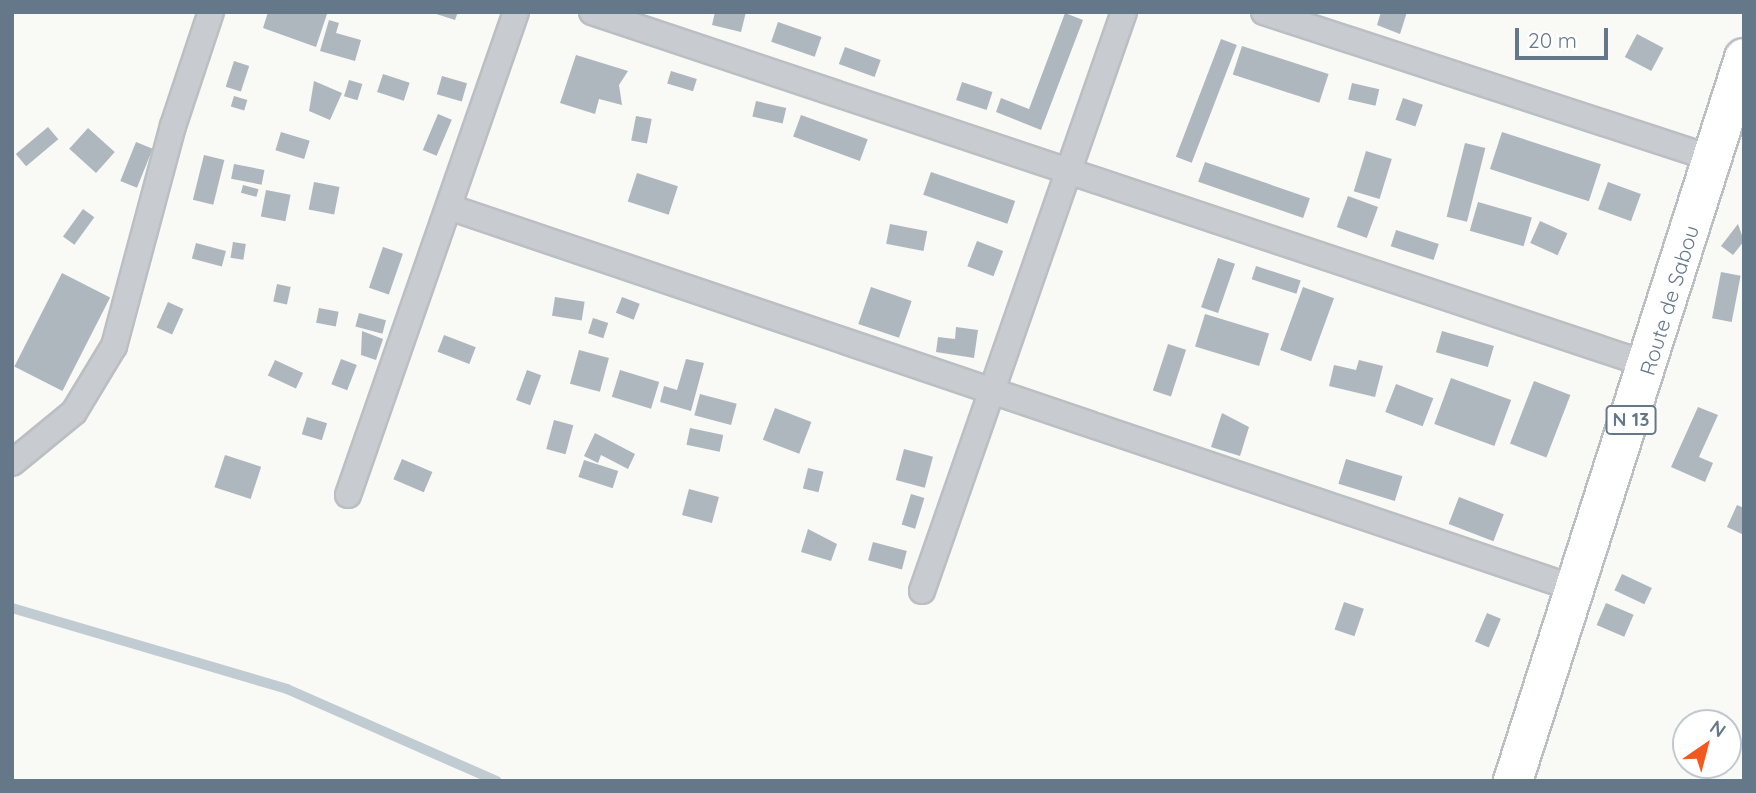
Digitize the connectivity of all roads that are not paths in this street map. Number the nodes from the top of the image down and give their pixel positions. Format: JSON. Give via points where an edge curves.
{"nodes":[{"id":1,"x":211,"y":12,"type":"edge"},
{"id":2,"x":516,"y":12,"type":"edge"},
{"id":3,"x":593,"y":12,"type":"edge"},
{"id":4,"x":1124,"y":12,"type":"edge"},
{"id":5,"x":1264,"y":12,"type":"edge"},
{"id":6,"x":1744,"y":58,"type":"edge"},
{"id":7,"x":1714,"y":159,"type":"junction"},
{"id":8,"x":1069,"y":171,"type":"junction"},
{"id":9,"x":449,"y":207,"type":"junction"},
{"id":10,"x":1648,"y":365,"type":"junction"},
{"id":11,"x":992,"y":390,"type":"junction"},
{"id":12,"x":12,"y":463,"type":"edge"},
{"id":13,"x":348,"y":495,"type":"dead end"},
{"id":14,"x":1577,"y":589,"type":"junction"},
{"id":15,"x":922,"y":591,"type":"dead end"},
{"id":16,"x":1513,"y":781,"type":"edge"}],
"edges":[{"from":1,"to":12,"type":"street","via":[[173,126],[114,346],[74,412]]},
{"from":2,"to":9,"type":"street"},
{"from":3,"to":8,"type":"street"},
{"from":4,"to":8,"type":"street"},
{"from":5,"to":7,"type":"street"},
{"from":6,"to":7,"type":"main road","name":"Route de Sabou","number":"N 13"},
{"from":7,"to":10,"type":"main road","name":"Route de Sabou","number":"N 13"},
{"from":8,"to":10,"type":"street"},
{"from":8,"to":11,"type":"street"},
{"from":9,"to":11,"type":"street"},
{"from":9,"to":13,"type":"street"},
{"from":10,"to":14,"type":"main road","name":"Route de Sabou","number":"N 13"},
{"from":11,"to":14,"type":"street"},
{"from":11,"to":15,"type":"street"},
{"from":14,"to":16,"type":"main road","name":"Route de Sabou","number":"N 13"}]}
